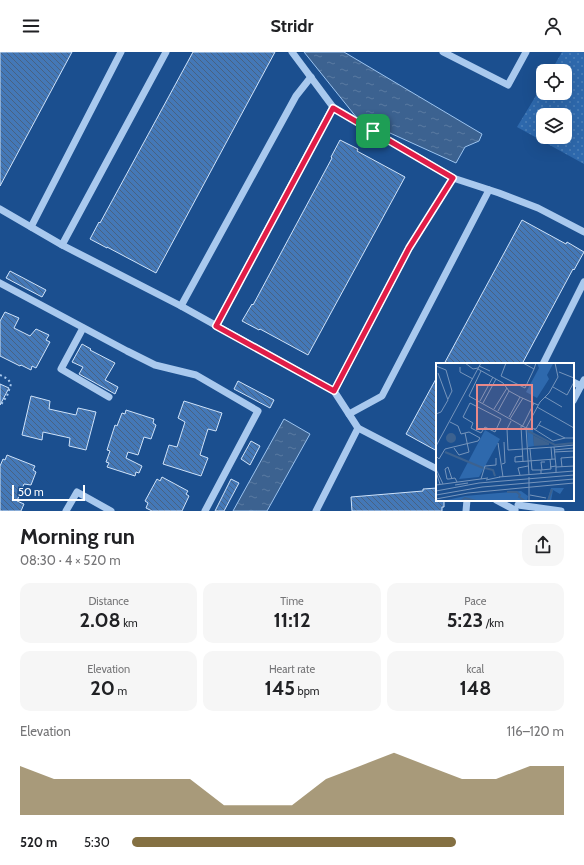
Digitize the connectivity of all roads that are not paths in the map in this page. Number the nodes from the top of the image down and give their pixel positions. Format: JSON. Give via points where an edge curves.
{"nodes":[{"id":1,"x":121,"y":52,"type":"edge"},
{"id":2,"x":166,"y":52,"type":"edge"},
{"id":3,"x":292,"y":52,"type":"edge"},
{"id":4,"x":442,"y":52,"type":"edge"},
{"id":5,"x":526,"y":52,"type":"edge"},
{"id":6,"x":311,"y":77,"type":"junction"},
{"id":7,"x":333,"y":108,"type":"junction"},
{"id":8,"x":453,"y":178,"type":"junction"},
{"id":9,"x":489,"y":190,"type":"junction"},
{"id":10,"x":0,"y":209,"type":"edge"},
{"id":11,"x":31,"y":227,"type":"junction"},
{"id":12,"x":584,"y":232,"type":"edge"},
{"id":13,"x":62,"y":245,"type":"junction"},
{"id":14,"x":584,"y":282,"type":"edge"},
{"id":15,"x":0,"y":284,"type":"edge"},
{"id":16,"x":181,"y":306,"type":"junction"},
{"id":17,"x":216,"y":326,"type":"junction"},
{"id":18,"x":83,"y":328,"type":"junction"},
{"id":19,"x":544,"y":363,"type":"edge"},
{"id":20,"x":582,"y":383,"type":"edge"},
{"id":21,"x":334,"y":391,"type":"junction"},
{"id":22,"x":109,"y":397,"type":"dead end"},
{"id":23,"x":574,"y":399,"type":"edge"},
{"id":24,"x":349,"y":414,"type":"junction"},
{"id":25,"x":358,"y":428,"type":"junction"},
{"id":26,"x":436,"y":468,"type":"edge"},
{"id":27,"x":467,"y":501,"type":"edge"},
{"id":28,"x":499,"y":501,"type":"edge"},
{"id":29,"x":518,"y":507,"type":"edge"},
{"id":30,"x":66,"y":511,"type":"edge"},
{"id":31,"x":111,"y":511,"type":"edge"},
{"id":32,"x":205,"y":511,"type":"edge"},
{"id":33,"x":316,"y":511,"type":"edge"},
{"id":34,"x":466,"y":511,"type":"edge"},
{"id":35,"x":561,"y":511,"type":"edge"}],
"edges":[{"from":1,"to":11,"type":"street"},
{"from":2,"to":13,"type":"street"},
{"from":3,"to":6,"type":"street"},
{"from":4,"to":5,"type":"street","via":[[508,85]]},
{"from":6,"to":7,"type":"street"},
{"from":6,"to":16,"type":"street","via":[[296,96]]},
{"from":7,"to":8,"type":"street"},
{"from":7,"to":17,"type":"street"},
{"from":8,"to":9,"type":"street"},
{"from":8,"to":21,"type":"street","via":[[409,248]]},
{"from":9,"to":12,"type":"street","via":[[538,208]]},
{"from":9,"to":24,"type":"street","via":[[382,396]]},
{"from":10,"to":11,"type":"street"},
{"from":11,"to":13,"type":"street"},
{"from":13,"to":16,"type":"street"},
{"from":14,"to":19,"type":"street"},
{"from":15,"to":18,"type":"street"},
{"from":16,"to":17,"type":"street"},
{"from":17,"to":21,"type":"street"},
{"from":18,"to":22,"type":"street","via":[[61,369]]},
{"from":18,"to":32,"type":"street","via":[[155,365],[196,375],[258,410]]},
{"from":20,"to":23,"type":"street"},
{"from":21,"to":24,"type":"street"},
{"from":24,"to":25,"type":"street"},
{"from":25,"to":26,"type":"street"},
{"from":25,"to":33,"type":"street"},
{"from":27,"to":34,"type":"street"},
{"from":28,"to":29,"type":"street"},
{"from":29,"to":35,"type":"street"},
{"from":30,"to":31,"type":"street","via":[[77,492]]}]}
